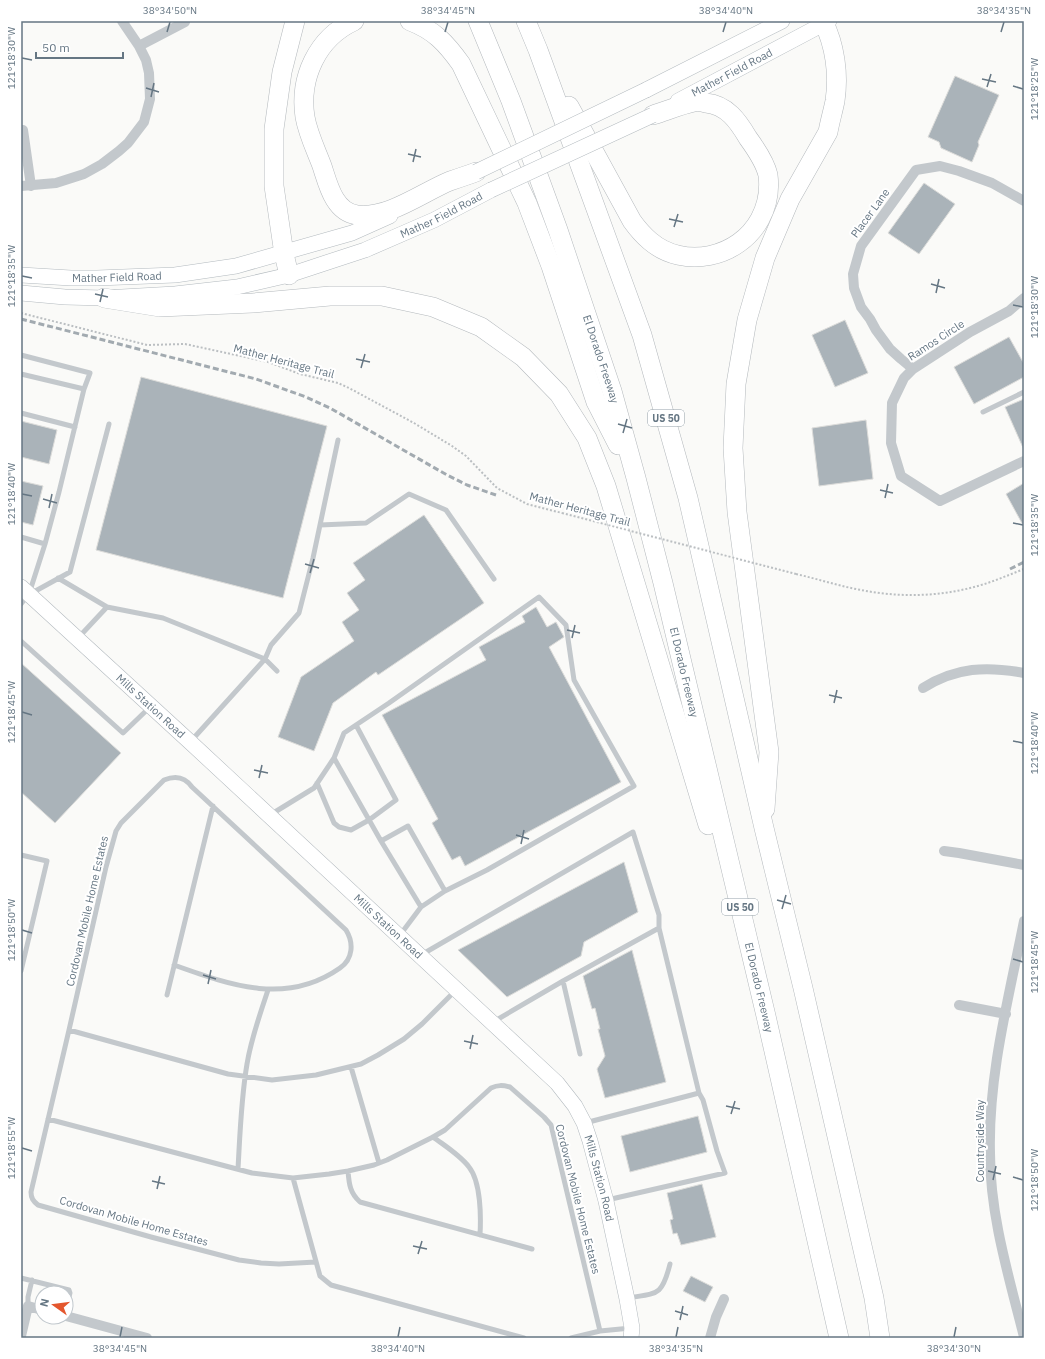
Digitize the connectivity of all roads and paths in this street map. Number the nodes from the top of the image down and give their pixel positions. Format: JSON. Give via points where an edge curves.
{"nodes":[{"id":1,"x":122,"y":21,"type":"edge"},
{"id":2,"x":295,"y":21,"type":"edge"},
{"id":3,"x":354,"y":21,"type":"edge"},
{"id":4,"x":410,"y":21,"type":"edge"},
{"id":5,"x":478,"y":21,"type":"edge"},
{"id":6,"x":526,"y":21,"type":"edge"},
{"id":7,"x":782,"y":21,"type":"edge"},
{"id":8,"x":185,"y":22,"type":"dead end"},
{"id":9,"x":826,"y":22,"type":"edge"},
{"id":10,"x":139,"y":46,"type":"junction"},
{"id":11,"x":538,"y":50,"type":"junction"},
{"id":12,"x":653,"y":115,"type":"junction"},
{"id":13,"x":23,"y":130,"type":"dead end"},
{"id":14,"x":476,"y":172,"type":"junction"},
{"id":15,"x":26,"y":186,"type":"edge"},
{"id":16,"x":1024,"y":202,"type":"edge"},
{"id":17,"x":284,"y":254,"type":"junction"},
{"id":18,"x":21,"y":275,"type":"edge"},
{"id":19,"x":289,"y":275,"type":"junction"},
{"id":20,"x":21,"y":293,"type":"edge"},
{"id":21,"x":104,"y":298,"type":"junction"},
{"id":22,"x":1024,"y":298,"type":"edge"},
{"id":23,"x":21,"y":313,"type":"edge"},
{"id":24,"x":21,"y":355,"type":"edge"},
{"id":25,"x":913,"y":369,"type":"junction"},
{"id":26,"x":21,"y":374,"type":"edge"},
{"id":27,"x":84,"y":389,"type":"junction"},
{"id":28,"x":1024,"y":392,"type":"edge"},
{"id":29,"x":983,"y":412,"type":"dead end"},
{"id":30,"x":21,"y":413,"type":"edge"},
{"id":31,"x":109,"y":424,"type":"dead end"},
{"id":32,"x":75,"y":427,"type":"junction"},
{"id":33,"x":338,"y":440,"type":"dead end"},
{"id":34,"x":1024,"y":461,"type":"edge"},
{"id":35,"x":636,"y":478,"type":"junction"},
{"id":36,"x":320,"y":525,"type":"junction"},
{"id":37,"x":21,"y":537,"type":"edge"},
{"id":38,"x":45,"y":544,"type":"junction"},
{"id":39,"x":1024,"y":569,"type":"edge"},
{"id":40,"x":58,"y":578,"type":"junction"},
{"id":41,"x":494,"y":579,"type":"dead end"},
{"id":42,"x":24,"y":595,"type":"edge"},
{"id":43,"x":107,"y":607,"type":"junction"},
{"id":44,"x":77,"y":638,"type":"junction"},
{"id":45,"x":21,"y":641,"type":"edge"},
{"id":46,"x":265,"y":659,"type":"junction"},
{"id":47,"x":277,"y":671,"type":"dead end"},
{"id":48,"x":1024,"y":673,"type":"edge"},
{"id":49,"x":923,"y":688,"type":"dead end"},
{"id":50,"x":151,"y":707,"type":"junction"},
{"id":51,"x":356,"y":724,"type":"junction"},
{"id":52,"x":190,"y":742,"type":"junction"},
{"id":53,"x":334,"y":758,"type":"junction"},
{"id":54,"x":317,"y":783,"type":"junction"},
{"id":55,"x":213,"y":806,"type":"junction"},
{"id":56,"x":269,"y":816,"type":"junction"},
{"id":57,"x":369,"y":820,"type":"junction"},
{"id":58,"x":764,"y":828,"type":"junction"},
{"id":59,"x":380,"y":841,"type":"junction"},
{"id":60,"x":944,"y":851,"type":"dead end"},
{"id":61,"x":21,"y":855,"type":"edge"},
{"id":62,"x":1024,"y":865,"type":"edge"},
{"id":63,"x":445,"y":891,"type":"junction"},
{"id":64,"x":421,"y":907,"type":"junction"},
{"id":65,"x":1024,"y":921,"type":"edge"},
{"id":66,"x":659,"y":928,"type":"junction"},
{"id":67,"x":399,"y":936,"type":"junction"},
{"id":68,"x":420,"y":956,"type":"junction"},
{"id":69,"x":174,"y":965,"type":"junction"},
{"id":70,"x":21,"y":971,"type":"edge"},
{"id":71,"x":563,"y":982,"type":"junction"},
{"id":72,"x":268,"y":990,"type":"junction"},
{"id":73,"x":456,"y":990,"type":"junction"},
{"id":74,"x":167,"y":995,"type":"dead end"},
{"id":75,"x":959,"y":1005,"type":"dead end"},
{"id":76,"x":1006,"y":1014,"type":"junction"},
{"id":77,"x":766,"y":1016,"type":"junction"},
{"id":78,"x":492,"y":1023,"type":"junction"},
{"id":79,"x":69,"y":1030,"type":"junction"},
{"id":80,"x":580,"y":1054,"type":"dead end"},
{"id":81,"x":350,"y":1067,"type":"junction"},
{"id":82,"x":245,"y":1077,"type":"junction"},
{"id":83,"x":699,"y":1093,"type":"junction"},
{"id":84,"x":48,"y":1119,"type":"junction"},
{"id":85,"x":584,"y":1123,"type":"junction"},
{"id":86,"x":433,"y":1137,"type":"junction"},
{"id":87,"x":379,"y":1163,"type":"junction"},
{"id":88,"x":238,"y":1169,"type":"junction"},
{"id":89,"x":348,"y":1171,"type":"junction"},
{"id":90,"x":293,"y":1178,"type":"junction"},
{"id":91,"x":606,"y":1201,"type":"junction"},
{"id":92,"x":480,"y":1236,"type":"junction"},
{"id":93,"x":532,"y":1250,"type":"dead end"},
{"id":94,"x":316,"y":1262,"type":"junction"},
{"id":95,"x":670,"y":1264,"type":"dead end"},
{"id":96,"x":21,"y":1278,"type":"edge"},
{"id":97,"x":32,"y":1280,"type":"junction"},
{"id":98,"x":50,"y":1285,"type":"edge"},
{"id":99,"x":627,"y":1299,"type":"junction"},
{"id":100,"x":724,"y":1299,"type":"dead end"},
{"id":101,"x":28,"y":1306,"type":"junction"},
{"id":102,"x":34,"y":1308,"type":"edge"},
{"id":103,"x":74,"y":1318,"type":"edge"},
{"id":104,"x":600,"y":1331,"type":"junction"},
{"id":105,"x":632,"y":1333,"type":"edge"},
{"id":106,"x":21,"y":1336,"type":"edge"},
{"id":107,"x":1024,"y":1337,"type":"edge"},
{"id":108,"x":147,"y":1338,"type":"edge"},
{"id":109,"x":524,"y":1338,"type":"edge"},
{"id":110,"x":571,"y":1338,"type":"edge"},
{"id":111,"x":710,"y":1338,"type":"edge"},
{"id":112,"x":839,"y":1338,"type":"edge"},
{"id":113,"x":880,"y":1338,"type":"edge"}],
"edges":[{"from":1,"to":10,"type":"street"},
{"from":2,"to":17,"type":"highway","via":[[282,72],[274,129],[274,186]]},
{"from":3,"to":14,"type":"highway","via":[[342,26],[320,48],[307,76],[304,94],[309,130],[338,204],[346,212],[368,215],[385,211]]},
{"from":4,"to":35,"type":"highway","via":[[440,38],[461,64],[527,203],[551,266],[596,402]]},
{"from":5,"to":35,"type":"highway","name":"El Dorado Freeway","number":"US 50","via":[[511,101],[560,238],[612,391]]},
{"from":6,"to":11,"type":"highway","number":"US 50"},
{"from":7,"to":14,"type":"main road","name":"Mather Field Road","bridge":true},
{"from":8,"to":10,"type":"street"},
{"from":9,"to":12,"type":"main road","name":"Mather Field Road"},
{"from":9,"to":58,"type":"highway","via":[[836,68],[835,100],[828,132],[790,199],[765,258],[747,320],[736,384],[733,448],[737,512],[769,752]]},
{"from":10,"to":15,"type":"street","via":[[146,60],[150,99],[144,122],[128,143],[102,164],[84,174],[56,183]]},
{"from":11,"to":12,"type":"highway","via":[[638,230],[659,248],[685,256],[712,256],[738,244],[757,225],[768,193],[768,175],[764,164],[741,126],[726,110],[714,104],[695,102]]},
{"from":11,"to":58,"type":"highway","number":"US 50","via":[[642,335],[688,498]]},
{"from":12,"to":19,"type":"main road","name":"Mather Field Road","bridge":true,"via":[[491,190],[434,220],[372,247]]},
{"from":13,"to":15,"type":"street"},
{"from":14,"to":17,"type":"main road","name":"Mather Field Road","via":[[421,203],[359,230]]},
{"from":16,"to":25,"type":"street","name":"Placer Lane","via":[[992,183],[959,171],[940,166],[916,170],[861,246],[852,274],[861,307],[890,349]]},
{"from":17,"to":18,"type":"main road","name":"Mather Field Road","via":[[236,266],[175,275],[97,278]]},
{"from":17,"to":19,"type":"highway"},
{"from":19,"to":21,"type":"main road","name":"Mather Field Road","via":[[237,287]]},
{"from":20,"to":21,"type":"main road","name":"Mather Field Road"},
{"from":21,"to":77,"type":"highway","via":[[160,308],[330,296],[382,296],[433,307],[481,327],[523,357],[559,394],[588,438],[606,486]]},
{"from":22,"to":25,"type":"street","name":"Ramos Circle","via":[[1009,311],[970,332]]},
{"from":23,"to":39,"type":"path","name":"Mather Heritage Trail","bridge":true,"via":[[147,345],[185,344],[260,361],[338,383],[452,446],[466,456],[497,488],[527,504],[796,574],[862,590],[928,595],[969,589]]},
{"from":24,"to":27,"type":"lane","via":[[90,373]]},
{"from":25,"to":34,"type":"street","name":"Ramos Circle","via":[[904,378],[892,403],[891,443],[901,476],[940,501]]},
{"from":26,"to":27,"type":"lane"},
{"from":27,"to":32,"type":"lane"},
{"from":28,"to":29,"type":"lane"},
{"from":30,"to":32,"type":"lane"},
{"from":31,"to":40,"type":"lane","via":[[70,572]]},
{"from":32,"to":38,"type":"lane"},
{"from":33,"to":36,"type":"lane"},
{"from":35,"to":77,"type":"highway","name":"El Dorado Freeway","number":"US 50"},
{"from":36,"to":41,"type":"lane","via":[[366,522],[409,494],[446,510]]},
{"from":36,"to":46,"type":"lane","via":[[299,613],[271,645]]},
{"from":37,"to":38,"type":"lane"},
{"from":38,"to":42,"type":"lane"},
{"from":40,"to":42,"type":"lane"},
{"from":40,"to":43,"type":"lane"},
{"from":42,"to":44,"type":"main road","name":"Mills Station Road"},
{"from":43,"to":44,"type":"lane"},
{"from":43,"to":46,"type":"lane","via":[[163,618]]},
{"from":44,"to":50,"type":"main road","name":"Mills Station Road"},
{"from":45,"to":50,"type":"lane","via":[[123,733]]},
{"from":46,"to":47,"type":"lane"},
{"from":46,"to":52,"type":"lane"},
{"from":48,"to":49,"type":"street","via":[[992,669],[959,672]]},
{"from":50,"to":52,"type":"main road","name":"Mills Station Road"},
{"from":51,"to":53,"type":"lane","via":[[344,733]]},
{"from":51,"to":57,"type":"lane","via":[[396,800]]},
{"from":51,"to":63,"type":"lane","via":[[539,597],[566,625],[574,680],[634,786],[487,870]]},
{"from":52,"to":56,"type":"main road","name":"Mills Station Road"},
{"from":53,"to":54,"type":"lane"},
{"from":53,"to":57,"type":"lane"},
{"from":54,"to":56,"type":"lane","via":[[314,788]]},
{"from":54,"to":57,"type":"lane","via":[[334,823],[339,827],[351,830]]},
{"from":55,"to":69,"type":"lane"},
{"from":55,"to":72,"type":"lane","name":"Cordovan Mobile Home Estates","via":[[346,930],[350,937],[352,945],[348,960],[329,976],[295,987]]},
{"from":55,"to":79,"type":"lane","name":"Cordovan Mobile Home Estates","via":[[183,778],[170,777],[121,823],[116,831],[106,867]]},
{"from":56,"to":67,"type":"main road","name":"Mills Station Road"},
{"from":57,"to":59,"type":"lane"},
{"from":58,"to":113,"type":"highway","number":"US 50","via":[[874,1298]]},
{"from":59,"to":63,"type":"lane","via":[[408,826]]},
{"from":59,"to":64,"type":"lane"},
{"from":60,"to":62,"type":"street"},
{"from":61,"to":70,"type":"lane","via":[[47,861]]},
{"from":63,"to":64,"type":"lane"},
{"from":64,"to":67,"type":"lane"},
{"from":65,"to":76,"type":"street","name":"Countryside Way"},
{"from":66,"to":68,"type":"lane","via":[[659,915],[633,832]]},
{"from":66,"to":71,"type":"lane"},
{"from":66,"to":83,"type":"lane"},
{"from":67,"to":68,"type":"main road","name":"Mills Station Road"},
{"from":68,"to":73,"type":"main road","name":"Mills Station Road"},
{"from":69,"to":72,"type":"lane","name":"Cordovan Mobile Home Estates","via":[[230,984]]},
{"from":69,"to":74,"type":"lane"},
{"from":71,"to":78,"type":"lane"},
{"from":71,"to":80,"type":"lane"},
{"from":72,"to":82,"type":"lane","via":[[253,1034]]},
{"from":73,"to":78,"type":"main road","name":"Mills Station Road"},
{"from":73,"to":81,"type":"lane","via":[[404,1039],[361,1064]]},
{"from":75,"to":76,"type":"street"},
{"from":76,"to":107,"type":"street","name":"Countryside Way","via":[[992,1092],[990,1155],[996,1218]]},
{"from":77,"to":112,"type":"highway","name":"El Dorado Freeway","number":"US 50"},
{"from":78,"to":85,"type":"main road","name":"Mills Station Road","via":[[557,1083],[575,1106]]},
{"from":79,"to":82,"type":"lane"},
{"from":79,"to":84,"type":"lane","name":"Cordovan Mobile Home Estates"},
{"from":81,"to":82,"type":"lane","via":[[316,1075],[272,1080]]},
{"from":81,"to":87,"type":"lane"},
{"from":82,"to":88,"type":"lane"},
{"from":83,"to":85,"type":"lane"},
{"from":83,"to":91,"type":"lane","via":[[725,1173]]},
{"from":84,"to":88,"type":"lane","name":"Cordovan Mobile Home Estates"},
{"from":84,"to":94,"type":"lane","name":"Cordovan Mobile Home Estates","via":[[31,1192],[33,1202],[38,1205],[239,1260],[279,1264]]},
{"from":85,"to":91,"type":"main road","name":"Mills Station Road"},
{"from":86,"to":87,"type":"lane","name":"Cordovan Mobile Home Estates"},
{"from":86,"to":92,"type":"lane","via":[[464,1162],[473,1174],[480,1204]]},
{"from":86,"to":104,"type":"lane","name":"Cordovan Mobile Home Estates","via":[[445,1130],[497,1085],[510,1087],[551,1125]]},
{"from":87,"to":89,"type":"lane","name":"Cordovan Mobile Home Estates"},
{"from":88,"to":90,"type":"lane","name":"Cordovan Mobile Home Estates"},
{"from":89,"to":90,"type":"lane","name":"Cordovan Mobile Home Estates"},
{"from":89,"to":92,"type":"lane","via":[[350,1190],[360,1202]]},
{"from":90,"to":94,"type":"lane"},
{"from":91,"to":99,"type":"main road","name":"Mills Station Road"},
{"from":92,"to":93,"type":"lane"},
{"from":94,"to":109,"type":"lane","via":[[320,1276],[331,1285]]},
{"from":95,"to":99,"type":"lane","via":[[665,1282],[656,1293]]},
{"from":96,"to":97,"type":"lane"},
{"from":97,"to":98,"type":"lane"},
{"from":97,"to":101,"type":"lane"},
{"from":99,"to":105,"type":"main road","name":"Mills Station Road"},
{"from":100,"to":111,"type":"street"},
{"from":101,"to":102,"type":"street"},
{"from":101,"to":106,"type":"street"},
{"from":103,"to":108,"type":"street"},
{"from":104,"to":105,"type":"lane"},
{"from":104,"to":110,"type":"lane"}]}
